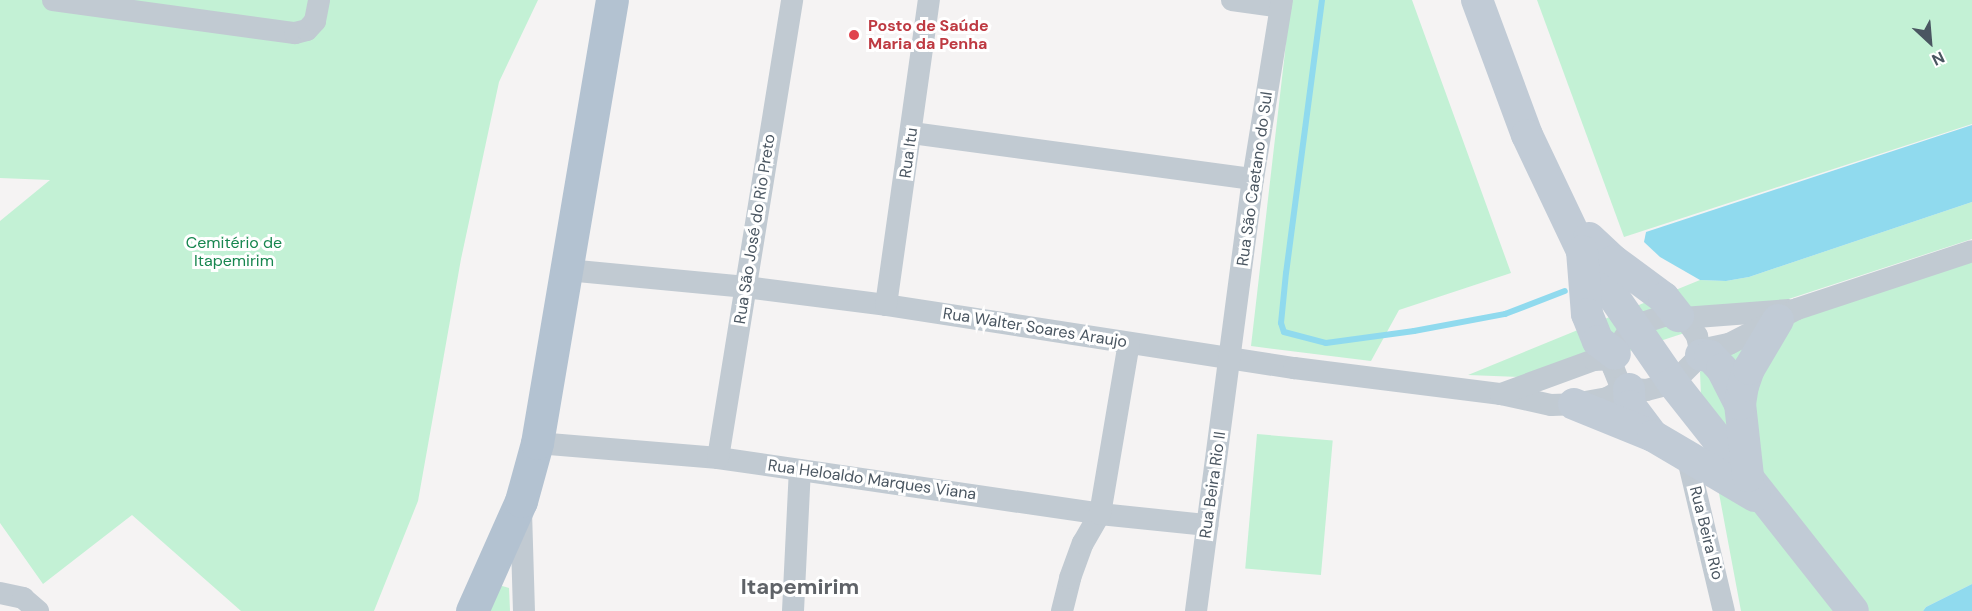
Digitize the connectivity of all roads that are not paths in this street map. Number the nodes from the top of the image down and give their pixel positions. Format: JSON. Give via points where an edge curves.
{"nodes":[{"id":1,"x":53,"y":0,"type":"edge"},
{"id":2,"x":319,"y":0,"type":"edge"},
{"id":3,"x":612,"y":0,"type":"edge"},
{"id":4,"x":792,"y":0,"type":"edge"},
{"id":5,"x":929,"y":0,"type":"edge"},
{"id":6,"x":1232,"y":0,"type":"edge"},
{"id":7,"x":1477,"y":0,"type":"edge"},
{"id":8,"x":1282,"y":4,"type":"edge"},
{"id":9,"x":912,"y":133,"type":"junction"},
{"id":10,"x":1253,"y":178,"type":"junction"},
{"id":11,"x":1564,"y":215,"type":"junction"},
{"id":12,"x":1582,"y":251,"type":"junction"},
{"id":13,"x":1972,"y":251,"type":"edge"},
{"id":14,"x":567,"y":270,"type":"junction"},
{"id":15,"x":746,"y":287,"type":"junction"},
{"id":16,"x":886,"y":305,"type":"junction"},
{"id":17,"x":1787,"y":315,"type":"junction"},
{"id":18,"x":1680,"y":317,"type":"junction"},
{"id":19,"x":1636,"y":325,"type":"junction"},
{"id":20,"x":1128,"y":343,"type":"junction"},
{"id":21,"x":1701,"y":353,"type":"junction"},
{"id":22,"x":1614,"y":356,"type":"junction"},
{"id":23,"x":1231,"y":358,"type":"junction"},
{"id":24,"x":1673,"y":383,"type":"junction"},
{"id":25,"x":1627,"y":388,"type":"junction"},
{"id":26,"x":1501,"y":394,"type":"junction"},
{"id":27,"x":1574,"y":404,"type":"junction"},
{"id":28,"x":1740,"y":404,"type":"junction"},
{"id":29,"x":1653,"y":436,"type":"junction"},
{"id":30,"x":537,"y":443,"type":"junction"},
{"id":31,"x":1687,"y":455,"type":"junction"},
{"id":32,"x":718,"y":458,"type":"junction"},
{"id":33,"x":800,"y":470,"type":"junction"},
{"id":34,"x":1748,"y":477,"type":"junction"},
{"id":35,"x":521,"y":501,"type":"junction"},
{"id":36,"x":1771,"y":506,"type":"junction"},
{"id":37,"x":1100,"y":514,"type":"junction"},
{"id":38,"x":1207,"y":525,"type":"junction"},
{"id":39,"x":0,"y":593,"type":"edge"},
{"id":40,"x":26,"y":606,"type":"edge"},
{"id":41,"x":1852,"y":609,"type":"edge"},
{"id":42,"x":472,"y":611,"type":"edge"},
{"id":43,"x":525,"y":611,"type":"edge"},
{"id":44,"x":793,"y":611,"type":"edge"},
{"id":45,"x":1062,"y":611,"type":"edge"},
{"id":46,"x":1196,"y":611,"type":"edge"},
{"id":47,"x":1724,"y":611,"type":"edge"}],
"edges":[{"from":1,"to":2,"type":"street","via":[[295,33],[307,30],[315,21]]},
{"from":3,"to":14,"type":"main road"},
{"from":4,"to":15,"type":"street","name":"Rua São José do Rio Preto"},
{"from":5,"to":9,"type":"street","name":"Rua Itu"},
{"from":6,"to":8,"type":"street"},
{"from":7,"to":11,"type":"main road","via":[[1527,135]]},
{"from":8,"to":10,"type":"street","name":"Rua São Caetano do Sul"},
{"from":9,"to":10,"type":"street"},
{"from":9,"to":16,"type":"street","name":"Rua Itu"},
{"from":10,"to":23,"type":"street","name":"Rua São Caetano do Sul"},
{"from":11,"to":12,"type":"main road"},
{"from":11,"to":18,"type":"main road","via":[[1614,261],[1664,298]]},
{"from":12,"to":19,"type":"main road"},
{"from":12,"to":22,"type":"main road","via":[[1587,314],[1599,341]]},
{"from":13,"to":17,"type":"street"},
{"from":14,"to":15,"type":"street","name":"Rua Walter Soares Araujo"},
{"from":14,"to":30,"type":"main road"},
{"from":15,"to":16,"type":"street","name":"Rua Walter Soares Araujo"},
{"from":15,"to":32,"type":"street","name":"Rua São José do Rio Preto"},
{"from":16,"to":20,"type":"street","name":"Rua Walter Soares Araujo"},
{"from":17,"to":18,"type":"street"},
{"from":17,"to":21,"type":"street","via":[[1729,345]]},
{"from":17,"to":28,"type":"main road","via":[[1749,369]]},
{"from":18,"to":19,"type":"street","via":[[1663,316]]},
{"from":18,"to":21,"type":"street","via":[[1693,329]]},
{"from":19,"to":22,"type":"street"},
{"from":19,"to":24,"type":"main road"},
{"from":20,"to":23,"type":"street","name":"Rua Walter Soares Araujo"},
{"from":20,"to":37,"type":"street"},
{"from":21,"to":24,"type":"street"},
{"from":21,"to":28,"type":"main road","via":[[1710,356],[1722,369]]},
{"from":22,"to":25,"type":"street","via":[[1616,374]]},
{"from":22,"to":26,"type":"street","name":"Rua Walter Soares Araujo"},
{"from":23,"to":26,"type":"street","name":"Rua Walter Soares Araujo"},
{"from":23,"to":38,"type":"street","name":"Rua Beira Rio II"},
{"from":24,"to":25,"type":"street","name":"Rua Walter Soares Araujo","via":[[1646,390]]},
{"from":24,"to":34,"type":"main road"},
{"from":25,"to":27,"type":"street","name":"Rua Walter Soares Araujo","via":[[1607,398]]},
{"from":25,"to":29,"type":"main road","via":[[1630,406]]},
{"from":26,"to":27,"type":"street","name":"Rua Walter Soares Araujo","via":[[1535,403]]},
{"from":27,"to":29,"type":"main road"},
{"from":28,"to":34,"type":"main road"},
{"from":29,"to":31,"type":"main road"},
{"from":30,"to":32,"type":"street","name":"Rua Heloaldo Marques Viana"},
{"from":30,"to":35,"type":"main road"},
{"from":31,"to":36,"type":"main road"},
{"from":31,"to":47,"type":"street","name":"Rua Beira Rio"},
{"from":32,"to":33,"type":"street","name":"Rua Heloaldo Marques Viana"},
{"from":33,"to":37,"type":"street","name":"Rua Heloaldo Marques Viana"},
{"from":33,"to":44,"type":"street"},
{"from":34,"to":36,"type":"main road"},
{"from":35,"to":42,"type":"main road"},
{"from":35,"to":43,"type":"street"},
{"from":36,"to":41,"type":"main road"},
{"from":37,"to":38,"type":"street","name":"Rua Heloaldo Marques Viana"},
{"from":37,"to":45,"type":"street","via":[[1083,543]]},
{"from":38,"to":46,"type":"street","name":"Rua Beira Rio II"},
{"from":39,"to":40,"type":"street"}]}
